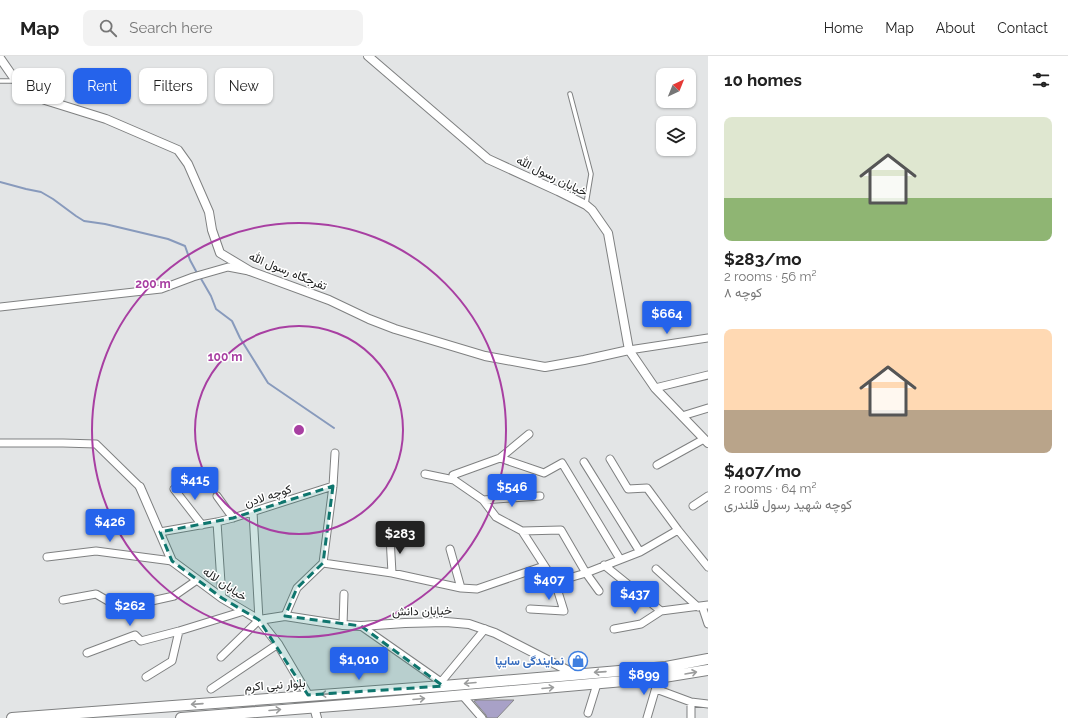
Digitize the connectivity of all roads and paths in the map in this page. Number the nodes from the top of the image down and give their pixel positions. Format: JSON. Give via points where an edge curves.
{"nodes":[{"id":1,"x":368,"y":56,"type":"edge"},
{"id":2,"x":0,"y":58,"type":"edge"},
{"id":3,"x":12,"y":75,"type":"edge"},
{"id":4,"x":12,"y":81,"type":"edge"},
{"id":5,"x":0,"y":82,"type":"edge"},
{"id":6,"x":570,"y":94,"type":"dead end"},
{"id":7,"x":58,"y":104,"type":"edge"},
{"id":8,"x":586,"y":206,"type":"junction"},
{"id":9,"x":250,"y":271,"type":"junction"},
{"id":10,"x":0,"y":307,"type":"edge"},
{"id":11,"x":708,"y":338,"type":"edge"},
{"id":12,"x":630,"y":350,"type":"junction"},
{"id":13,"x":708,"y":375,"type":"edge"},
{"id":14,"x":655,"y":388,"type":"junction"},
{"id":15,"x":708,"y":408,"type":"edge"},
{"id":16,"x":682,"y":416,"type":"junction"},
{"id":17,"x":529,"y":434,"type":"dead end"},
{"id":18,"x":706,"y":441,"type":"edge"},
{"id":19,"x":0,"y":443,"type":"edge"},
{"id":20,"x":335,"y":453,"type":"dead end"},
{"id":21,"x":500,"y":458,"type":"junction"},
{"id":22,"x":610,"y":459,"type":"dead end"},
{"id":23,"x":584,"y":462,"type":"dead end"},
{"id":24,"x":657,"y":465,"type":"dead end"},
{"id":25,"x":424,"y":474,"type":"dead end"},
{"id":26,"x":454,"y":480,"type":"junction"},
{"id":27,"x":333,"y":486,"type":"junction"},
{"id":28,"x":140,"y":487,"type":"joint"},
{"id":29,"x":174,"y":489,"type":"dead end"},
{"id":30,"x":217,"y":496,"type":"dead end"},
{"id":31,"x":540,"y":496,"type":"dead end"},
{"id":32,"x":708,"y":496,"type":"edge"},
{"id":33,"x":483,"y":500,"type":"junction"},
{"id":34,"x":693,"y":506,"type":"dead end"},
{"id":35,"x":253,"y":512,"type":"junction"},
{"id":36,"x":233,"y":518,"type":"junction"},
{"id":37,"x":217,"y":522,"type":"junction"},
{"id":38,"x":202,"y":525,"type":"junction"},
{"id":39,"x":678,"y":530,"type":"junction"},
{"id":40,"x":522,"y":531,"type":"junction"},
{"id":41,"x":160,"y":532,"type":"junction"},
{"id":42,"x":390,"y":537,"type":"dead end"},
{"id":43,"x":450,"y":549,"type":"dead end"},
{"id":44,"x":640,"y":552,"type":"junction"},
{"id":45,"x":47,"y":557,"type":"dead end"},
{"id":46,"x":620,"y":559,"type":"junction"},
{"id":47,"x":172,"y":561,"type":"junction"},
{"id":48,"x":324,"y":563,"type":"junction"},
{"id":49,"x":604,"y":565,"type":"junction"},
{"id":50,"x":544,"y":566,"type":"junction"},
{"id":51,"x":708,"y":567,"type":"edge"},
{"id":52,"x":656,"y":569,"type":"dead end"},
{"id":53,"x":392,"y":573,"type":"junction"},
{"id":54,"x":586,"y":573,"type":"junction"},
{"id":55,"x":197,"y":580,"type":"junction"},
{"id":56,"x":555,"y":582,"type":"junction"},
{"id":57,"x":461,"y":588,"type":"junction"},
{"id":58,"x":600,"y":591,"type":"dead end"},
{"id":59,"x":344,"y":594,"type":"dead end"},
{"id":60,"x":222,"y":598,"type":"junction"},
{"id":61,"x":63,"y":600,"type":"dead end"},
{"id":62,"x":703,"y":606,"type":"edge"},
{"id":63,"x":530,"y":609,"type":"dead end"},
{"id":64,"x":244,"y":611,"type":"junction"},
{"id":65,"x":661,"y":612,"type":"junction"},
{"id":66,"x":285,"y":616,"type":"junction"},
{"id":67,"x":259,"y":620,"type":"junction"},
{"id":68,"x":708,"y":624,"type":"edge"},
{"id":69,"x":343,"y":625,"type":"junction"},
{"id":70,"x":362,"y":626,"type":"junction"},
{"id":71,"x":485,"y":629,"type":"junction"},
{"id":72,"x":614,"y":629,"type":"dead end"},
{"id":73,"x":179,"y":631,"type":"junction"},
{"id":74,"x":278,"y":644,"type":"junction"},
{"id":75,"x":87,"y":653,"type":"dead end"},
{"id":76,"x":221,"y":657,"type":"dead end"},
{"id":77,"x":708,"y":659,"type":"edge"},
{"id":78,"x":708,"y":670,"type":"edge"},
{"id":79,"x":575,"y":674,"type":"junction"},
{"id":80,"x":146,"y":677,"type":"dead end"},
{"id":81,"x":658,"y":678,"type":"junction"},
{"id":82,"x":442,"y":684,"type":"junction"},
{"id":83,"x":597,"y":684,"type":"junction"},
{"id":84,"x":211,"y":689,"type":"dead end"},
{"id":85,"x":394,"y":689,"type":"junction"},
{"id":86,"x":656,"y":689,"type":"junction"},
{"id":87,"x":308,"y":695,"type":"junction"},
{"id":88,"x":462,"y":695,"type":"junction"},
{"id":89,"x":396,"y":701,"type":"junction"},
{"id":90,"x":692,"y":702,"type":"junction"},
{"id":91,"x":708,"y":704,"type":"edge"},
{"id":92,"x":314,"y":707,"type":"junction"},
{"id":93,"x":588,"y":713,"type":"dead end"},
{"id":94,"x":18,"y":718,"type":"edge"},
{"id":95,"x":180,"y":718,"type":"edge"},
{"id":96,"x":184,"y":718,"type":"edge"},
{"id":97,"x":317,"y":718,"type":"edge"},
{"id":98,"x":482,"y":718,"type":"edge"},
{"id":99,"x":647,"y":718,"type":"edge"},
{"id":100,"x":691,"y":718,"type":"edge"}],
"edges":[{"from":1,"to":8,"type":"street","name":"خیابان رسول الله","via":[[488,159]]},
{"from":2,"to":3,"type":"street","name":"تفرجگاه رسول الله"},
{"from":4,"to":5,"type":"lane"},
{"from":6,"to":8,"type":"lane","via":[[591,174]]},
{"from":7,"to":9,"type":"street","name":"تفرجگاه رسول الله","via":[[106,119],[178,150],[188,164],[209,212],[220,253]]},
{"from":8,"to":12,"type":"street","name":"خیابان رسول الله","via":[[592,210],[608,233]]},
{"from":9,"to":10,"type":"street","via":[[228,267],[161,289]]},
{"from":9,"to":12,"type":"street","name":"تفرجگاه رسول الله","via":[[329,300],[395,329],[485,356],[545,367]]},
{"from":11,"to":12,"type":"street"},
{"from":12,"to":14,"type":"street","name":"خیابان رسول الله"},
{"from":13,"to":14,"type":"street"},
{"from":14,"to":16,"type":"street","name":"خیابان رسول الله"},
{"from":15,"to":16,"type":"street"},
{"from":16,"to":18,"type":"street","name":"خیابان رسول الله"},
{"from":17,"to":21,"type":"street"},
{"from":18,"to":24,"type":"street"},
{"from":19,"to":28,"type":"street","via":[[96,444]]},
{"from":20,"to":27,"type":"street"},
{"from":21,"to":26,"type":"street","via":[[453,475]]},
{"from":21,"to":46,"type":"street","via":[[544,473],[562,463]]},
{"from":22,"to":39,"type":"street","via":[[628,489],[647,488]]},
{"from":23,"to":44,"type":"street"},
{"from":25,"to":26,"type":"street"},
{"from":26,"to":33,"type":"street"},
{"from":27,"to":35,"type":"street","name":"کوچه لادن"},
{"from":27,"to":48,"type":"street"},
{"from":28,"to":41,"type":"street"},
{"from":29,"to":38,"type":"street"},
{"from":30,"to":36,"type":"street"},
{"from":31,"to":33,"type":"street"},
{"from":32,"to":34,"type":"street"},
{"from":33,"to":40,"type":"street","via":[[496,517]]},
{"from":35,"to":36,"type":"street","name":"کوچه لادن"},
{"from":35,"to":67,"type":"street"},
{"from":36,"to":37,"type":"street","name":"کوچه لادن"},
{"from":37,"to":38,"type":"street","name":"کوچه لادن"},
{"from":37,"to":60,"type":"street"},
{"from":38,"to":41,"type":"street","name":"کوچه لادن"},
{"from":39,"to":44,"type":"street"},
{"from":39,"to":51,"type":"street"},
{"from":40,"to":50,"type":"street"},
{"from":40,"to":54,"type":"street","via":[[561,530]]},
{"from":41,"to":47,"type":"street"},
{"from":42,"to":53,"type":"street"},
{"from":43,"to":57,"type":"street"},
{"from":44,"to":46,"type":"street"},
{"from":45,"to":47,"type":"street","via":[[96,551]]},
{"from":46,"to":49,"type":"street"},
{"from":47,"to":55,"type":"street","name":"خیابان لاله"},
{"from":48,"to":53,"type":"street"},
{"from":48,"to":66,"type":"street","via":[[297,588]]},
{"from":49,"to":54,"type":"street"},
{"from":49,"to":65,"type":"street"},
{"from":50,"to":56,"type":"street"},
{"from":50,"to":57,"type":"street","via":[[477,589]]},
{"from":52,"to":62,"type":"street"},
{"from":53,"to":57,"type":"street"},
{"from":54,"to":56,"type":"street"},
{"from":54,"to":58,"type":"street"},
{"from":55,"to":60,"type":"street","name":"خیابان لاله"},
{"from":55,"to":61,"type":"street","via":[[174,596],[120,608],[96,594]]},
{"from":56,"to":63,"type":"street","via":[[564,611]]},
{"from":59,"to":69,"type":"street"},
{"from":60,"to":64,"type":"street","name":"خیابان لاله"},
{"from":62,"to":65,"type":"street"},
{"from":62,"to":68,"type":"street"},
{"from":64,"to":67,"type":"street","name":"خیابان لاله"},
{"from":64,"to":73,"type":"street"},
{"from":65,"to":72,"type":"street","via":[[641,624]]},
{"from":66,"to":67,"type":"street","name":"خیابان دانش"},
{"from":66,"to":69,"type":"street","name":"خیابان دانش"},
{"from":67,"to":74,"type":"street","name":"خیابان لاله"},
{"from":67,"to":76,"type":"street"},
{"from":69,"to":70,"type":"street","name":"خیابان دانش"},
{"from":70,"to":71,"type":"street","name":"خیابان دانش","via":[[446,622],[469,624]]},
{"from":70,"to":82,"type":"street"},
{"from":71,"to":79,"type":"street","name":"خیابان دانش"},
{"from":71,"to":82,"type":"street"},
{"from":73,"to":75,"type":"street","via":[[141,641],[135,635]]},
{"from":73,"to":80,"type":"street","via":[[172,661]]},
{"from":74,"to":84,"type":"street"},
{"from":74,"to":87,"type":"street","name":"خیابان لاله"},
{"from":77,"to":79,"type":"main road","name":"بلوار نبی اکرم","one_way":true,"via":[[666,667]]},
{"from":81,"to":78,"type":"main road","name":"بلوار نبی اکرم","one_way":true},
{"from":79,"to":82,"type":"main road","name":"بلوار نبی اکرم","one_way":true},
{"from":81,"to":83,"type":"main road","name":"بلوار نبی اکرم"},
{"from":81,"to":86,"type":"street"},
{"from":82,"to":85,"type":"main road","name":"بلوار نبی اکرم"},
{"from":88,"to":83,"type":"main road","name":"بلوار نبی اکرم","one_way":true},
{"from":83,"to":93,"type":"street"},
{"from":85,"to":87,"type":"main road","name":"بلوار نبی اکرم","one_way":true},
{"from":85,"to":89,"type":"main road"},
{"from":86,"to":90,"type":"street"},
{"from":86,"to":99,"type":"street"},
{"from":87,"to":94,"type":"main road","name":"بلوار نبی اکرم","one_way":true},
{"from":89,"to":88,"type":"main road","name":"بلوار نبی اکرم","one_way":true},
{"from":88,"to":98,"type":"street"},
{"from":89,"to":92,"type":"main road","name":"بلوار نبی اکرم"},
{"from":90,"to":91,"type":"street"},
{"from":90,"to":100,"type":"street"},
{"from":96,"to":92,"type":"main road","name":"بلوار نبی اکرم","one_way":true},
{"from":92,"to":97,"type":"street"},
{"from":95,"to":96,"type":"main road","name":"بلوار نبی اکرم"}]}
